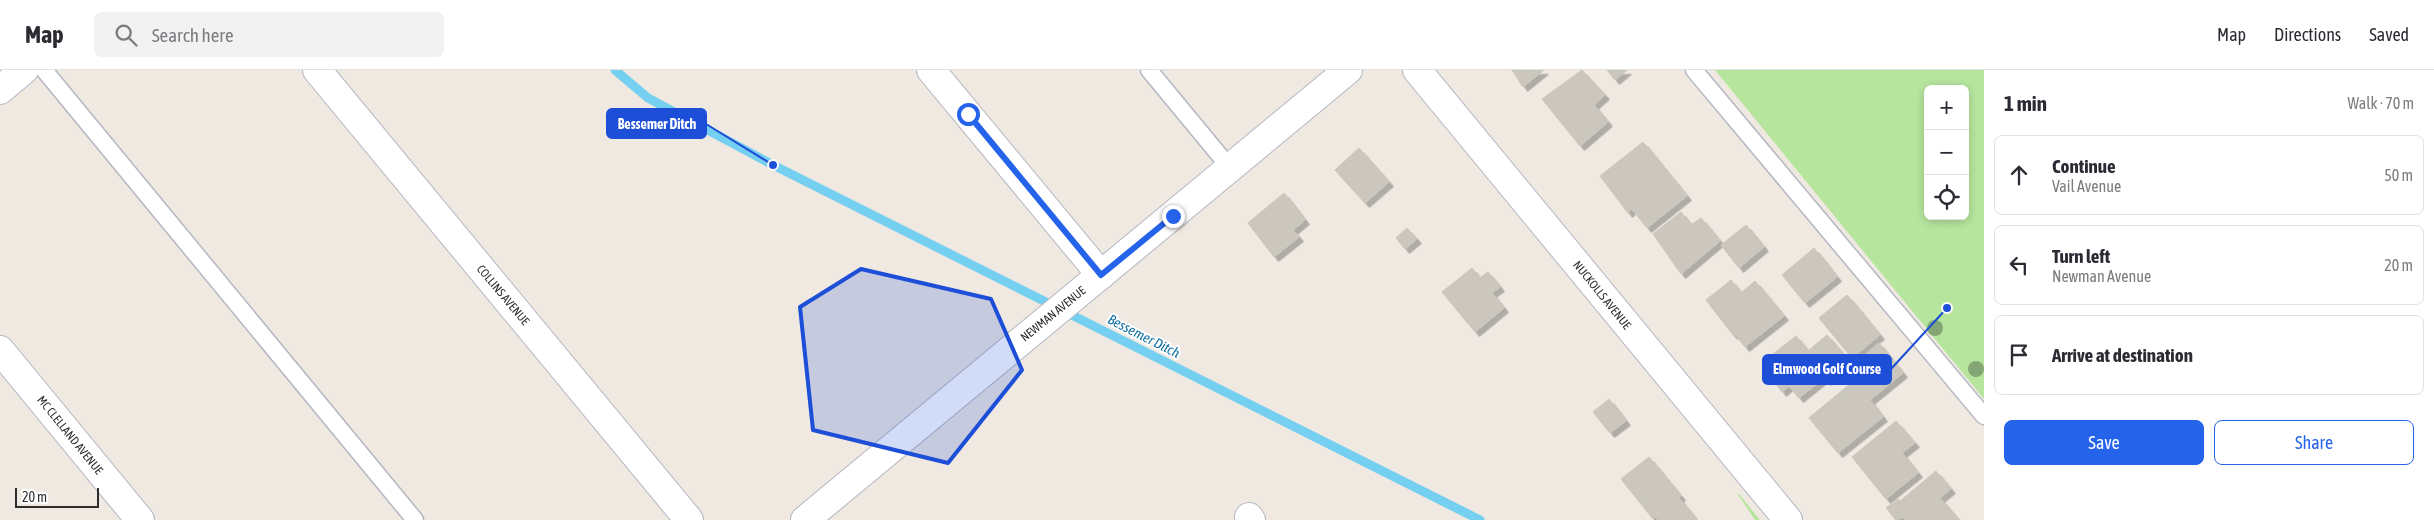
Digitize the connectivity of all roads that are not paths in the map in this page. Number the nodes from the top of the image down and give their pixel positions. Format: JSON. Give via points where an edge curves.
{"nodes":[{"id":1,"x":24,"y":70,"type":"edge"},
{"id":2,"x":44,"y":70,"type":"edge"},
{"id":3,"x":317,"y":70,"type":"edge"},
{"id":4,"x":932,"y":70,"type":"edge"},
{"id":5,"x":1149,"y":70,"type":"edge"},
{"id":6,"x":1348,"y":70,"type":"edge"},
{"id":7,"x":1417,"y":70,"type":"edge"},
{"id":8,"x":1694,"y":70,"type":"edge"},
{"id":9,"x":0,"y":90,"type":"edge"},
{"id":10,"x":1230,"y":168,"type":"junction"},
{"id":11,"x":1101,"y":275,"type":"junction"},
{"id":12,"x":0,"y":350,"type":"edge"},
{"id":13,"x":1984,"y":416,"type":"edge"},
{"id":14,"x":140,"y":520,"type":"edge"},
{"id":15,"x":414,"y":520,"type":"edge"},
{"id":16,"x":689,"y":520,"type":"edge"},
{"id":17,"x":805,"y":520,"type":"edge"},
{"id":18,"x":1788,"y":520,"type":"edge"}],
"edges":[{"from":1,"to":9,"type":"street"},
{"from":2,"to":15,"type":"lane"},
{"from":3,"to":16,"type":"street","name":"COLLINS AVENUE"},
{"from":4,"to":11,"type":"street"},
{"from":5,"to":10,"type":"lane"},
{"from":6,"to":10,"type":"street","name":"NEWMAN AVENUE"},
{"from":7,"to":18,"type":"street","name":"NUCKOLLS AVENUE"},
{"from":8,"to":13,"type":"lane"},
{"from":10,"to":11,"type":"street","name":"NEWMAN AVENUE"},
{"from":11,"to":17,"type":"street","name":"NEWMAN AVENUE"},
{"from":12,"to":14,"type":"street","name":"MC CLELLAND AVENUE"}]}
